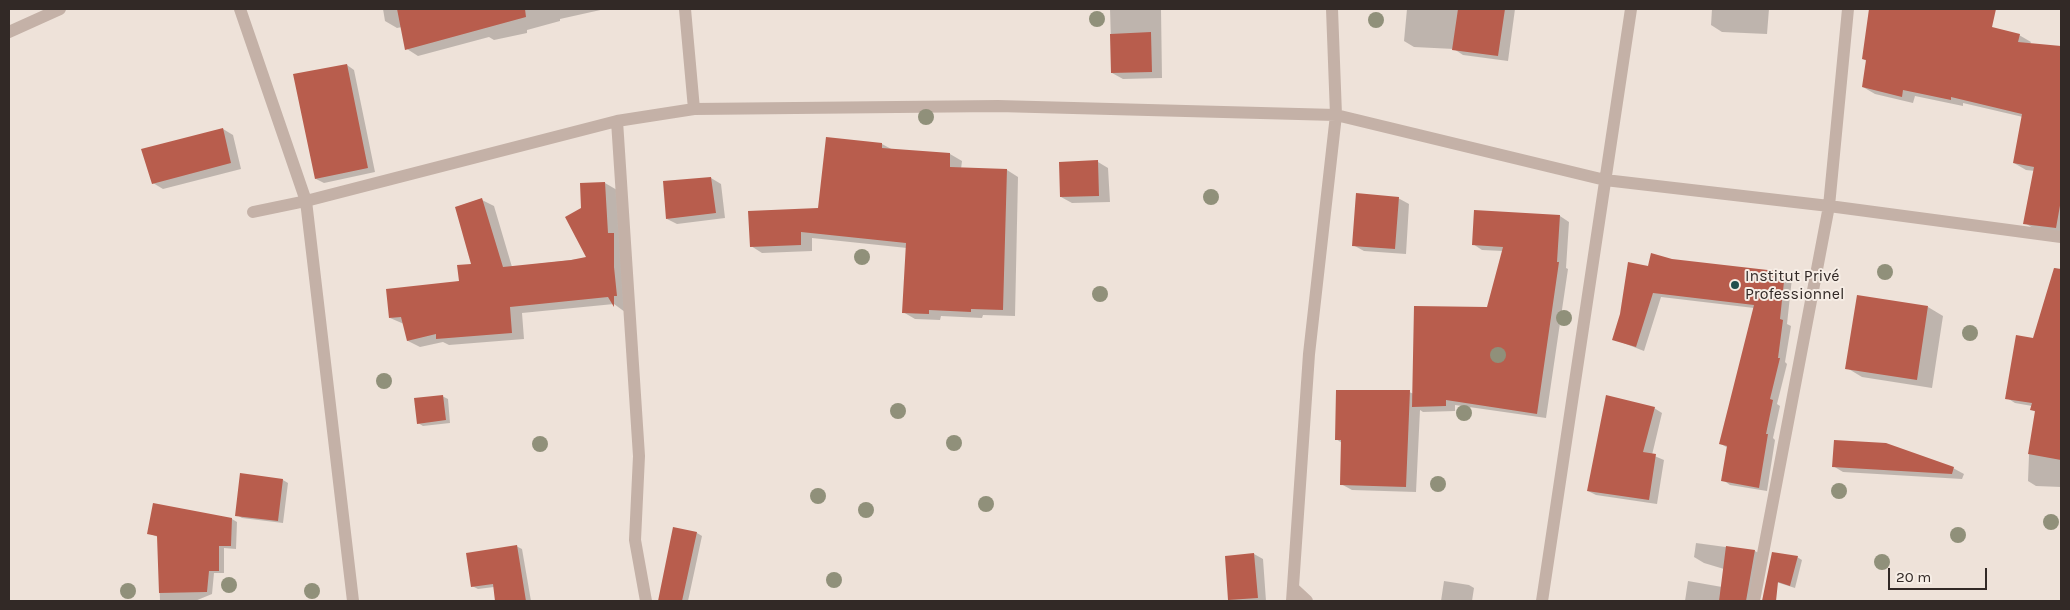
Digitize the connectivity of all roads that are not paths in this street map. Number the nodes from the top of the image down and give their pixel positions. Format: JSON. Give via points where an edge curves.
{"nodes":[{"id":1,"x":60,"y":9,"type":"edge"},
{"id":2,"x":240,"y":9,"type":"edge"},
{"id":3,"x":685,"y":9,"type":"edge"},
{"id":4,"x":1332,"y":9,"type":"edge"},
{"id":5,"x":1631,"y":9,"type":"edge"},
{"id":6,"x":1848,"y":9,"type":"edge"},
{"id":7,"x":9,"y":32,"type":"edge"},
{"id":8,"x":694,"y":109,"type":"junction"},
{"id":9,"x":1336,"y":115,"type":"junction"},
{"id":10,"x":617,"y":121,"type":"junction"},
{"id":11,"x":1605,"y":180,"type":"junction"},
{"id":12,"x":306,"y":201,"type":"junction"},
{"id":13,"x":1829,"y":206,"type":"junction"},
{"id":14,"x":253,"y":212,"type":"dead end"},
{"id":15,"x":2061,"y":237,"type":"edge"},
{"id":16,"x":1293,"y":595,"type":"edge"},
{"id":17,"x":353,"y":601,"type":"edge"},
{"id":18,"x":646,"y":601,"type":"edge"},
{"id":19,"x":1307,"y":601,"type":"edge"},
{"id":20,"x":1542,"y":601,"type":"edge"},
{"id":21,"x":1754,"y":601,"type":"edge"}],
"edges":[{"from":1,"to":7,"type":"street"},
{"from":2,"to":12,"type":"street"},
{"from":3,"to":8,"type":"street"},
{"from":4,"to":9,"type":"street"},
{"from":5,"to":11,"type":"street"},
{"from":6,"to":13,"type":"street"},
{"from":8,"to":9,"type":"street","via":[[998,106]]},
{"from":8,"to":10,"type":"street"},
{"from":9,"to":11,"type":"street"},
{"from":9,"to":16,"type":"street","via":[[1309,354]]},
{"from":10,"to":12,"type":"street"},
{"from":10,"to":18,"type":"street","via":[[639,456],[635,540]]},
{"from":11,"to":13,"type":"street"},
{"from":11,"to":20,"type":"street"},
{"from":12,"to":14,"type":"street"},
{"from":12,"to":17,"type":"street"},
{"from":13,"to":15,"type":"street"},
{"from":13,"to":21,"type":"street"},
{"from":16,"to":19,"type":"street"}]}
